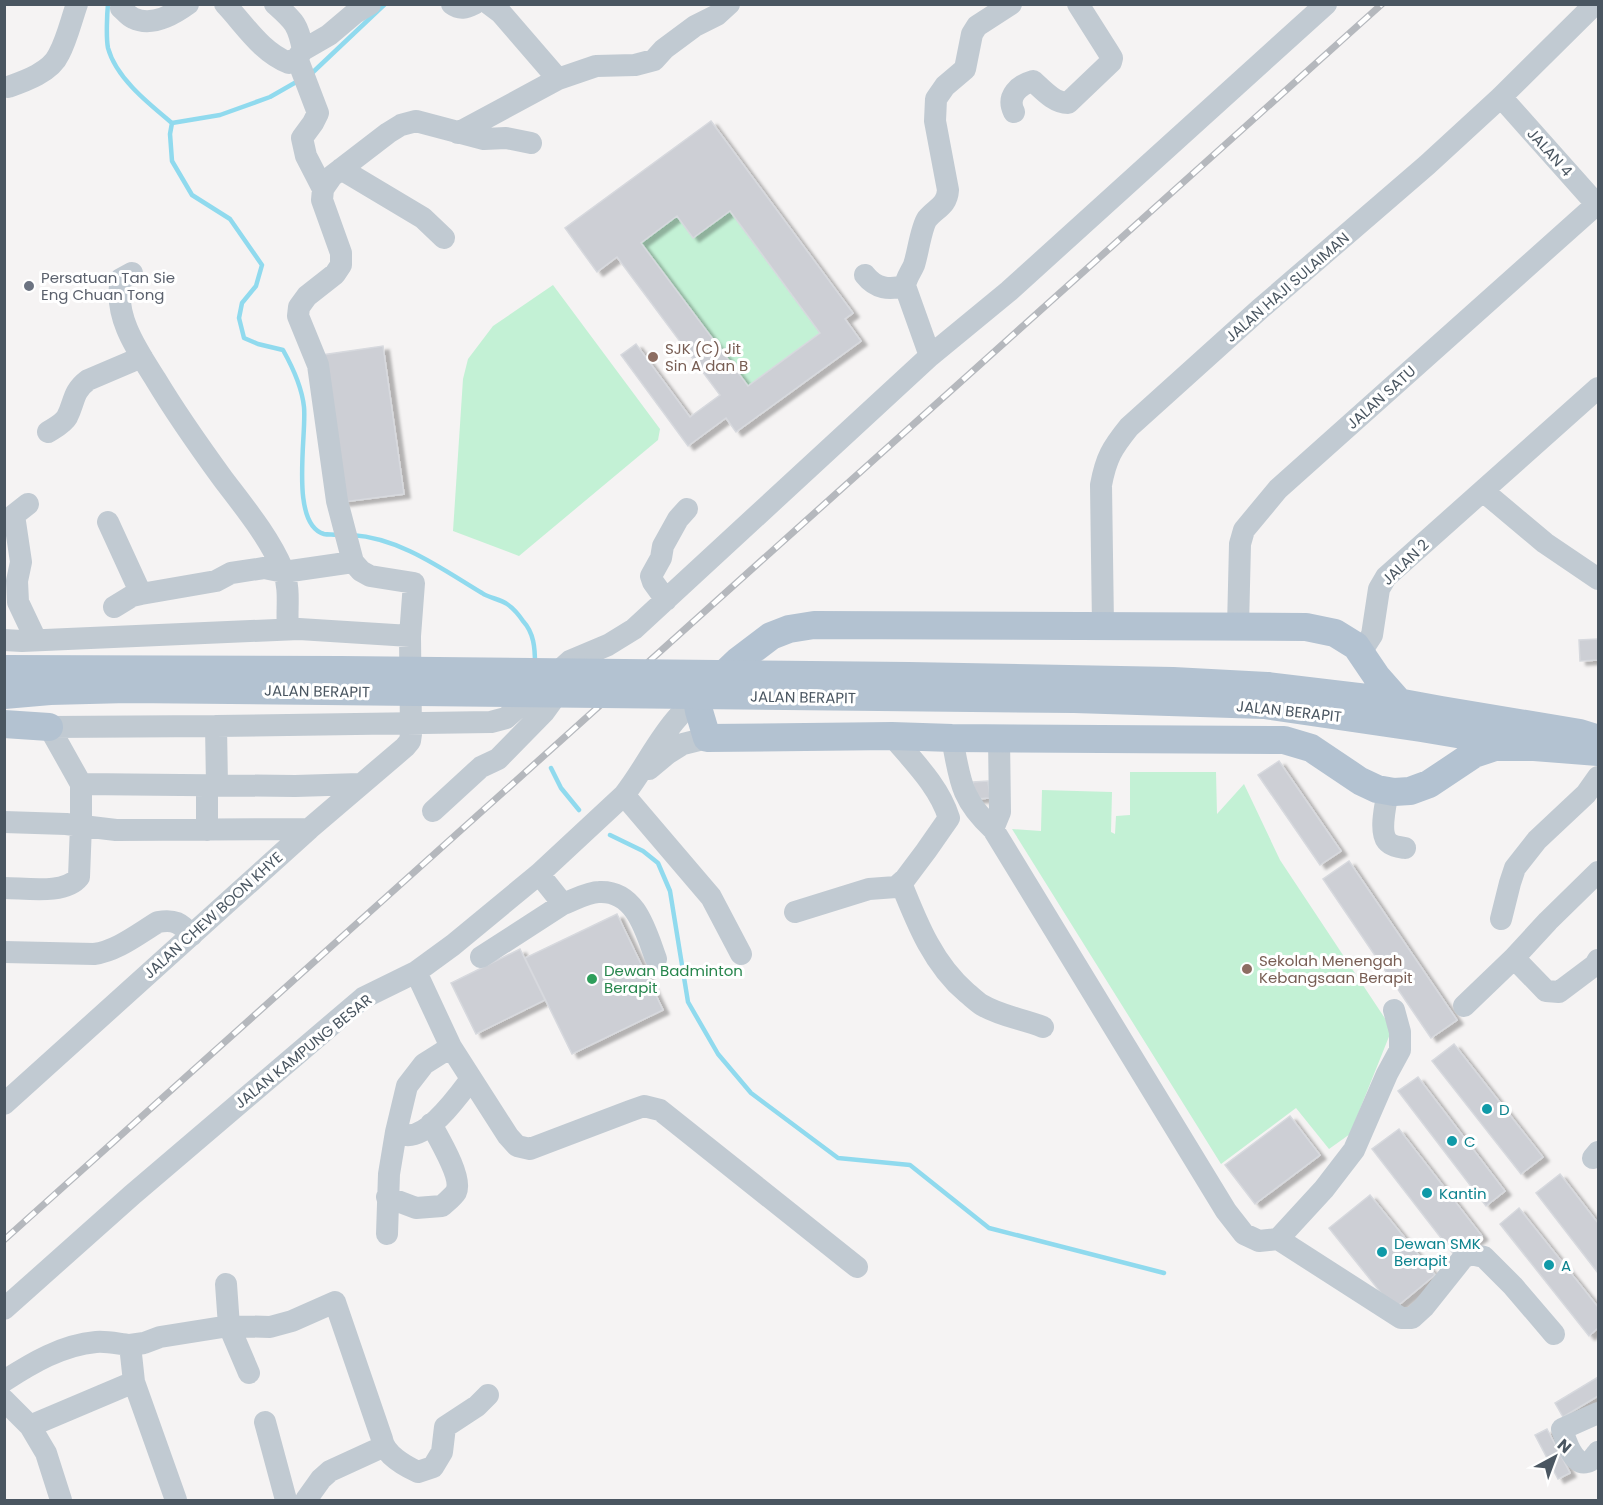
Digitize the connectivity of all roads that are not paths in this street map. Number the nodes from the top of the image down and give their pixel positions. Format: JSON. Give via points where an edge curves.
{"nodes":[{"id":1,"x":77,"y":4,"type":"edge"},
{"id":2,"x":188,"y":4,"type":"edge"},
{"id":3,"x":275,"y":4,"type":"edge"},
{"id":4,"x":370,"y":4,"type":"edge"},
{"id":5,"x":452,"y":4,"type":"edge"},
{"id":6,"x":474,"y":4,"type":"edge"},
{"id":7,"x":489,"y":4,"type":"edge"},
{"id":8,"x":729,"y":4,"type":"edge"},
{"id":9,"x":1011,"y":4,"type":"edge"},
{"id":10,"x":1078,"y":4,"type":"edge"},
{"id":11,"x":1326,"y":4,"type":"edge"},
{"id":12,"x":1595,"y":4,"type":"edge"},
{"id":13,"x":231,"y":6,"type":"edge"},
{"id":14,"x":121,"y":8,"type":"dead end"},
{"id":15,"x":302,"y":66,"type":"junction"},
{"id":16,"x":558,"y":79,"type":"junction"},
{"id":17,"x":8,"y":87,"type":"dead end"},
{"id":18,"x":1501,"y":97,"type":"junction"},
{"id":19,"x":1014,"y":111,"type":"dead end"},
{"id":20,"x":458,"y":133,"type":"junction"},
{"id":21,"x":531,"y":143,"type":"dead end"},
{"id":22,"x":341,"y":169,"type":"junction"},
{"id":23,"x":322,"y":189,"type":"junction"},
{"id":24,"x":1598,"y":205,"type":"edge"},
{"id":25,"x":444,"y":238,"type":"dead end"},
{"id":26,"x":132,"y":273,"type":"dead end"},
{"id":27,"x":865,"y":275,"type":"dead end"},
{"id":28,"x":905,"y":286,"type":"junction"},
{"id":29,"x":930,"y":356,"type":"junction"},
{"id":30,"x":142,"y":357,"type":"junction"},
{"id":31,"x":1594,"y":399,"type":"edge"},
{"id":32,"x":48,"y":432,"type":"dead end"},
{"id":33,"x":1483,"y":491,"type":"junction"},
{"id":34,"x":28,"y":504,"type":"dead end"},
{"id":35,"x":687,"y":509,"type":"dead end"},
{"id":36,"x":108,"y":522,"type":"dead end"},
{"id":37,"x":348,"y":544,"type":"junction"},
{"id":38,"x":284,"y":572,"type":"junction"},
{"id":39,"x":1599,"y":579,"type":"edge"},
{"id":40,"x":141,"y":594,"type":"junction"},
{"id":41,"x":666,"y":600,"type":"junction"},
{"id":42,"x":114,"y":607,"type":"dead end"},
{"id":43,"x":1102,"y":626,"type":"junction"},
{"id":44,"x":1238,"y":627,"type":"junction"},
{"id":45,"x":288,"y":629,"type":"junction"},
{"id":46,"x":1319,"y":630,"type":"junction"},
{"id":47,"x":410,"y":636,"type":"junction"},
{"id":48,"x":4,"y":639,"type":"edge"},
{"id":49,"x":36,"y":640,"type":"junction"},
{"id":50,"x":1361,"y":652,"type":"junction"},
{"id":51,"x":4,"y":669,"type":"edge"},
{"id":52,"x":557,"y":694,"type":"junction"},
{"id":53,"x":1329,"y":694,"type":"junction"},
{"id":54,"x":4,"y":695,"type":"edge"},
{"id":55,"x":1265,"y":696,"type":"junction"},
{"id":56,"x":697,"y":700,"type":"junction"},
{"id":57,"x":1399,"y":702,"type":"junction"},
{"id":58,"x":410,"y":723,"type":"junction"},
{"id":59,"x":4,"y":724,"type":"edge"},
{"id":60,"x":216,"y":726,"type":"junction"},
{"id":61,"x":50,"y":727,"type":"junction"},
{"id":62,"x":1429,"y":729,"type":"junction"},
{"id":63,"x":892,"y":736,"type":"junction"},
{"id":64,"x":707,"y":738,"type":"junction"},
{"id":65,"x":952,"y":738,"type":"junction"},
{"id":66,"x":999,"y":738,"type":"junction"},
{"id":67,"x":1599,"y":739,"type":"edge"},
{"id":68,"x":1533,"y":747,"type":"junction"},
{"id":69,"x":1599,"y":752,"type":"edge"},
{"id":70,"x":1599,"y":777,"type":"edge"},
{"id":71,"x":81,"y":784,"type":"junction"},
{"id":72,"x":360,"y":784,"type":"junction"},
{"id":73,"x":1429,"y":784,"type":"junction"},
{"id":74,"x":212,"y":785,"type":"junction"},
{"id":75,"x":630,"y":787,"type":"junction"},
{"id":76,"x":1388,"y":791,"type":"junction"},
{"id":77,"x":433,"y":811,"type":"dead end"},
{"id":78,"x":4,"y":822,"type":"edge"},
{"id":79,"x":81,"y":825,"type":"junction"},
{"id":80,"x":309,"y":829,"type":"junction"},
{"id":81,"x":993,"y":829,"type":"junction"},
{"id":82,"x":207,"y":830,"type":"junction"},
{"id":83,"x":1405,"y":848,"type":"dead end"},
{"id":84,"x":1599,"y":872,"type":"edge"},
{"id":85,"x":539,"y":874,"type":"junction"},
{"id":86,"x":901,"y":883,"type":"junction"},
{"id":87,"x":4,"y":888,"type":"edge"},
{"id":88,"x":563,"y":904,"type":"junction"},
{"id":89,"x":795,"y":912,"type":"dead end"},
{"id":90,"x":1501,"y":919,"type":"dead end"},
{"id":91,"x":192,"y":935,"type":"junction"},
{"id":92,"x":4,"y":952,"type":"edge"},
{"id":93,"x":741,"y":954,"type":"dead end"},
{"id":94,"x":481,"y":957,"type":"dead end"},
{"id":95,"x":1514,"y":958,"type":"junction"},
{"id":96,"x":656,"y":959,"type":"dead end"},
{"id":97,"x":1599,"y":960,"type":"edge"},
{"id":98,"x":416,"y":972,"type":"junction"},
{"id":99,"x":1464,"y":1006,"type":"dead end"},
{"id":100,"x":1394,"y":1010,"type":"dead end"},
{"id":101,"x":1043,"y":1027,"type":"dead end"},
{"id":102,"x":451,"y":1047,"type":"junction"},
{"id":103,"x":471,"y":1079,"type":"junction"},
{"id":104,"x":4,"y":1104,"type":"edge"},
{"id":105,"x":431,"y":1124,"type":"junction"},
{"id":106,"x":396,"y":1132,"type":"junction"},
{"id":107,"x":387,"y":1197,"type":"junction"},
{"id":108,"x":387,"y":1234,"type":"dead end"},
{"id":109,"x":1278,"y":1239,"type":"junction"},
{"id":110,"x":857,"y":1268,"type":"dead end"},
{"id":111,"x":226,"y":1284,"type":"dead end"},
{"id":112,"x":4,"y":1309,"type":"edge"},
{"id":113,"x":229,"y":1326,"type":"junction"},
{"id":114,"x":1554,"y":1334,"type":"dead end"},
{"id":115,"x":130,"y":1345,"type":"junction"},
{"id":116,"x":249,"y":1373,"type":"dead end"},
{"id":117,"x":4,"y":1381,"type":"edge"},
{"id":118,"x":134,"y":1382,"type":"junction"},
{"id":119,"x":488,"y":1395,"type":"dead end"},
{"id":120,"x":4,"y":1400,"type":"edge"},
{"id":121,"x":1599,"y":1413,"type":"edge"},
{"id":122,"x":265,"y":1422,"type":"dead end"},
{"id":123,"x":30,"y":1426,"type":"junction"},
{"id":124,"x":383,"y":1445,"type":"junction"},
{"id":125,"x":1599,"y":1452,"type":"edge"},
{"id":126,"x":61,"y":1500,"type":"edge"},
{"id":127,"x":176,"y":1500,"type":"edge"},
{"id":128,"x":286,"y":1500,"type":"edge"},
{"id":129,"x":306,"y":1500,"type":"edge"}],
"edges":[{"from":1,"to":17,"type":"street","via":[[59,56],[24,82]]},
{"from":2,"to":14,"type":"street","via":[[172,15],[144,21]]},
{"from":3,"to":15,"type":"street","via":[[297,27]]},
{"from":4,"to":15,"type":"street","via":[[329,35]]},
{"from":5,"to":6,"type":"street","via":[[464,9]]},
{"from":7,"to":16,"type":"street"},
{"from":8,"to":16,"type":"street","via":[[654,60],[635,65],[596,66]]},
{"from":9,"to":28,"type":"street","via":[[977,26],[965,69],[936,99],[935,122],[948,199],[926,220]]},
{"from":10,"to":19,"type":"street","via":[[1111,62],[1068,103],[1053,98],[1034,81],[1028,82],[1011,97]]},
{"from":11,"to":29,"type":"street","via":[[1009,291]]},
{"from":12,"to":18,"type":"street","name":"JALAN HAJI SULAIMAN"},
{"from":13,"to":15,"type":"street","via":[[255,39],[279,59]]},
{"from":15,"to":23,"type":"street","via":[[318,113],[302,138]]},
{"from":16,"to":20,"type":"street"},
{"from":18,"to":24,"type":"street","name":"JALAN 4"},
{"from":18,"to":43,"type":"street","name":"JALAN HAJI SULAIMAN","via":[[1129,427],[1113,448],[1101,485]]},
{"from":20,"to":21,"type":"street"},
{"from":20,"to":22,"type":"street","via":[[416,121],[400,125]]},
{"from":22,"to":23,"type":"street"},
{"from":22,"to":25,"type":"street","via":[[423,218]]},
{"from":23,"to":37,"type":"street","via":[[341,265],[307,296],[298,316],[318,366],[337,501]]},
{"from":24,"to":44,"type":"street","name":"JALAN SATU","via":[[1278,489],[1244,530],[1240,544]]},
{"from":26,"to":30,"type":"street","via":[[121,279],[120,308]]},
{"from":27,"to":28,"type":"street","via":[[881,288]]},
{"from":28,"to":29,"type":"street"},
{"from":29,"to":41,"type":"street"},
{"from":30,"to":32,"type":"street","via":[[88,380],[75,395],[67,418]]},
{"from":30,"to":38,"type":"street","via":[[187,430],[263,532]]},
{"from":31,"to":33,"type":"street","name":"JALAN 2"},
{"from":33,"to":39,"type":"street","via":[[1545,543]]},
{"from":33,"to":50,"type":"street","name":"JALAN 2","via":[[1386,577],[1378,589],[1372,635]]},
{"from":34,"to":49,"type":"street","via":[[14,515],[21,562],[18,602]]},
{"from":35,"to":41,"type":"street","via":[[663,546],[651,576]]},
{"from":36,"to":40,"type":"street"},
{"from":37,"to":38,"type":"street"},
{"from":37,"to":47,"type":"street","name":"JALAN CHEW BOON KHYE","via":[[361,571],[414,583]]},
{"from":38,"to":40,"type":"street","via":[[264,568],[231,573],[216,581]]},
{"from":38,"to":45,"type":"street","via":[[289,593]]},
{"from":40,"to":42,"type":"street"},
{"from":41,"to":58,"type":"street","via":[[634,629],[570,662],[506,718],[491,722]]},
{"from":43,"to":44,"type":"main road"},
{"from":43,"to":56,"type":"main road","via":[[825,625],[789,629],[771,636],[738,661]]},
{"from":44,"to":46,"type":"main road"},
{"from":45,"to":47,"type":"street"},
{"from":45,"to":49,"type":"street"},
{"from":46,"to":50,"type":"main road","via":[[1335,633]]},
{"from":46,"to":53,"type":"main road","via":[[1342,654],[1348,669],[1341,684]]},
{"from":47,"to":58,"type":"street","name":"JALAN CHEW BOON KHYE"},
{"from":48,"to":49,"type":"street"},
{"from":50,"to":57,"type":"main road"},
{"from":51,"to":55,"type":"main road","bridge":true,"via":[[1173,681]]},
{"from":52,"to":54,"type":"main road","name":"JALAN BERAPIT","bridge":true,"via":[[128,689]]},
{"from":52,"to":55,"type":"main road","name":"JALAN BERAPIT","bridge":true,"via":[[1074,699]]},
{"from":52,"to":77,"type":"street","via":[[498,759],[481,767]]},
{"from":53,"to":55,"type":"main road"},
{"from":53,"to":57,"type":"main road"},
{"from":55,"to":62,"type":"main road","name":"JALAN BERAPIT"},
{"from":56,"to":64,"type":"main road"},
{"from":56,"to":75,"type":"street","via":[[679,715]]},
{"from":57,"to":67,"type":"main road"},
{"from":58,"to":60,"type":"street"},
{"from":58,"to":72,"type":"street","name":"JALAN CHEW BOON KHYE","via":[[410,741]]},
{"from":59,"to":61,"type":"main road"},
{"from":60,"to":61,"type":"street"},
{"from":60,"to":74,"type":"street"},
{"from":61,"to":71,"type":"street"},
{"from":62,"to":68,"type":"main road","name":"JALAN BERAPIT"},
{"from":62,"to":73,"type":"main road","via":[[1443,746],[1443,760]]},
{"from":63,"to":64,"type":"main road"},
{"from":63,"to":65,"type":"main road"},
{"from":63,"to":86,"type":"street","via":[[944,802],[949,818]]},
{"from":64,"to":75,"type":"street","via":[[683,744],[667,754]]},
{"from":65,"to":66,"type":"main road"},
{"from":65,"to":81,"type":"street","via":[[962,788],[974,811]]},
{"from":66,"to":76,"type":"main road","via":[[1284,740],[1311,747],[1360,780]]},
{"from":66,"to":81,"type":"street","via":[[1000,812]]},
{"from":68,"to":69,"type":"main road","name":"JALAN BERAPIT"},
{"from":68,"to":73,"type":"main road","via":[[1495,747],[1474,754]]},
{"from":70,"to":90,"type":"street","via":[[1515,868]]},
{"from":71,"to":74,"type":"street"},
{"from":71,"to":79,"type":"street"},
{"from":72,"to":74,"type":"street"},
{"from":72,"to":80,"type":"street","name":"JALAN CHEW BOON KHYE"},
{"from":73,"to":76,"type":"main road","via":[[1410,791]]},
{"from":74,"to":82,"type":"street"},
{"from":75,"to":85,"type":"street","name":"JALAN KAMPUNG BESAR"},
{"from":75,"to":93,"type":"street","via":[[711,897]]},
{"from":76,"to":83,"type":"street","via":[[1383,832],[1395,846]]},
{"from":78,"to":79,"type":"street"},
{"from":79,"to":82,"type":"street","via":[[116,830]]},
{"from":79,"to":87,"type":"street","via":[[79,877],[74,883],[60,888]]},
{"from":80,"to":82,"type":"street"},
{"from":80,"to":91,"type":"street","name":"JALAN CHEW BOON KHYE"},
{"from":81,"to":109,"type":"street","via":[[1226,1211],[1244,1234],[1258,1241]]},
{"from":84,"to":95,"type":"street"},
{"from":85,"to":88,"type":"street"},
{"from":85,"to":98,"type":"street","name":"JALAN KAMPUNG BESAR"},
{"from":86,"to":89,"type":"street"},
{"from":86,"to":101,"type":"street","via":[[922,935],[960,986],[982,1005]]},
{"from":88,"to":94,"type":"street"},
{"from":88,"to":96,"type":"street","via":[[598,892],[610,892],[627,900],[641,919]]},
{"from":91,"to":92,"type":"street","via":[[182,925],[165,921],[103,952]]},
{"from":91,"to":104,"type":"street","name":"JALAN CHEW BOON KHYE"},
{"from":95,"to":97,"type":"street","via":[[1552,993],[1559,992]]},
{"from":95,"to":99,"type":"street"},
{"from":98,"to":102,"type":"street"},
{"from":98,"to":112,"type":"street","name":"JALAN KAMPUNG BESAR","via":[[363,998]]},
{"from":100,"to":109,"type":"street","via":[[1400,1050],[1354,1150],[1324,1190]]},
{"from":102,"to":103,"type":"street"},
{"from":102,"to":106,"type":"street","via":[[424,1064],[407,1086]]},
{"from":103,"to":105,"type":"street","via":[[451,1107]]},
{"from":103,"to":110,"type":"street","via":[[508,1136],[517,1146],[530,1149],[644,1106],[660,1110]]},
{"from":105,"to":106,"type":"street","via":[[422,1132],[406,1136]]},
{"from":105,"to":107,"type":"street","via":[[450,1162],[456,1192],[442,1206],[416,1208]]},
{"from":106,"to":107,"type":"street"},
{"from":107,"to":108,"type":"street"},
{"from":109,"to":114,"type":"street","via":[[1401,1318],[1412,1318],[1424,1307],[1463,1258],[1472,1254],[1484,1257]]},
{"from":111,"to":113,"type":"street"},
{"from":113,"to":115,"type":"street"},
{"from":113,"to":116,"type":"street"},
{"from":113,"to":124,"type":"street","via":[[270,1327],[335,1302]]},
{"from":115,"to":117,"type":"street","via":[[98,1341],[65,1349]]},
{"from":115,"to":118,"type":"street"},
{"from":118,"to":123,"type":"street"},
{"from":118,"to":127,"type":"street"},
{"from":119,"to":124,"type":"street","via":[[445,1426],[442,1452],[433,1467],[418,1472],[403,1465]]},
{"from":120,"to":123,"type":"street"},
{"from":121,"to":125,"type":"street","via":[[1562,1429],[1569,1449],[1580,1462],[1590,1461]]},
{"from":122,"to":128,"type":"street"},
{"from":123,"to":126,"type":"street","via":[[46,1452]]},
{"from":124,"to":129,"type":"street","via":[[330,1471]]}]}
